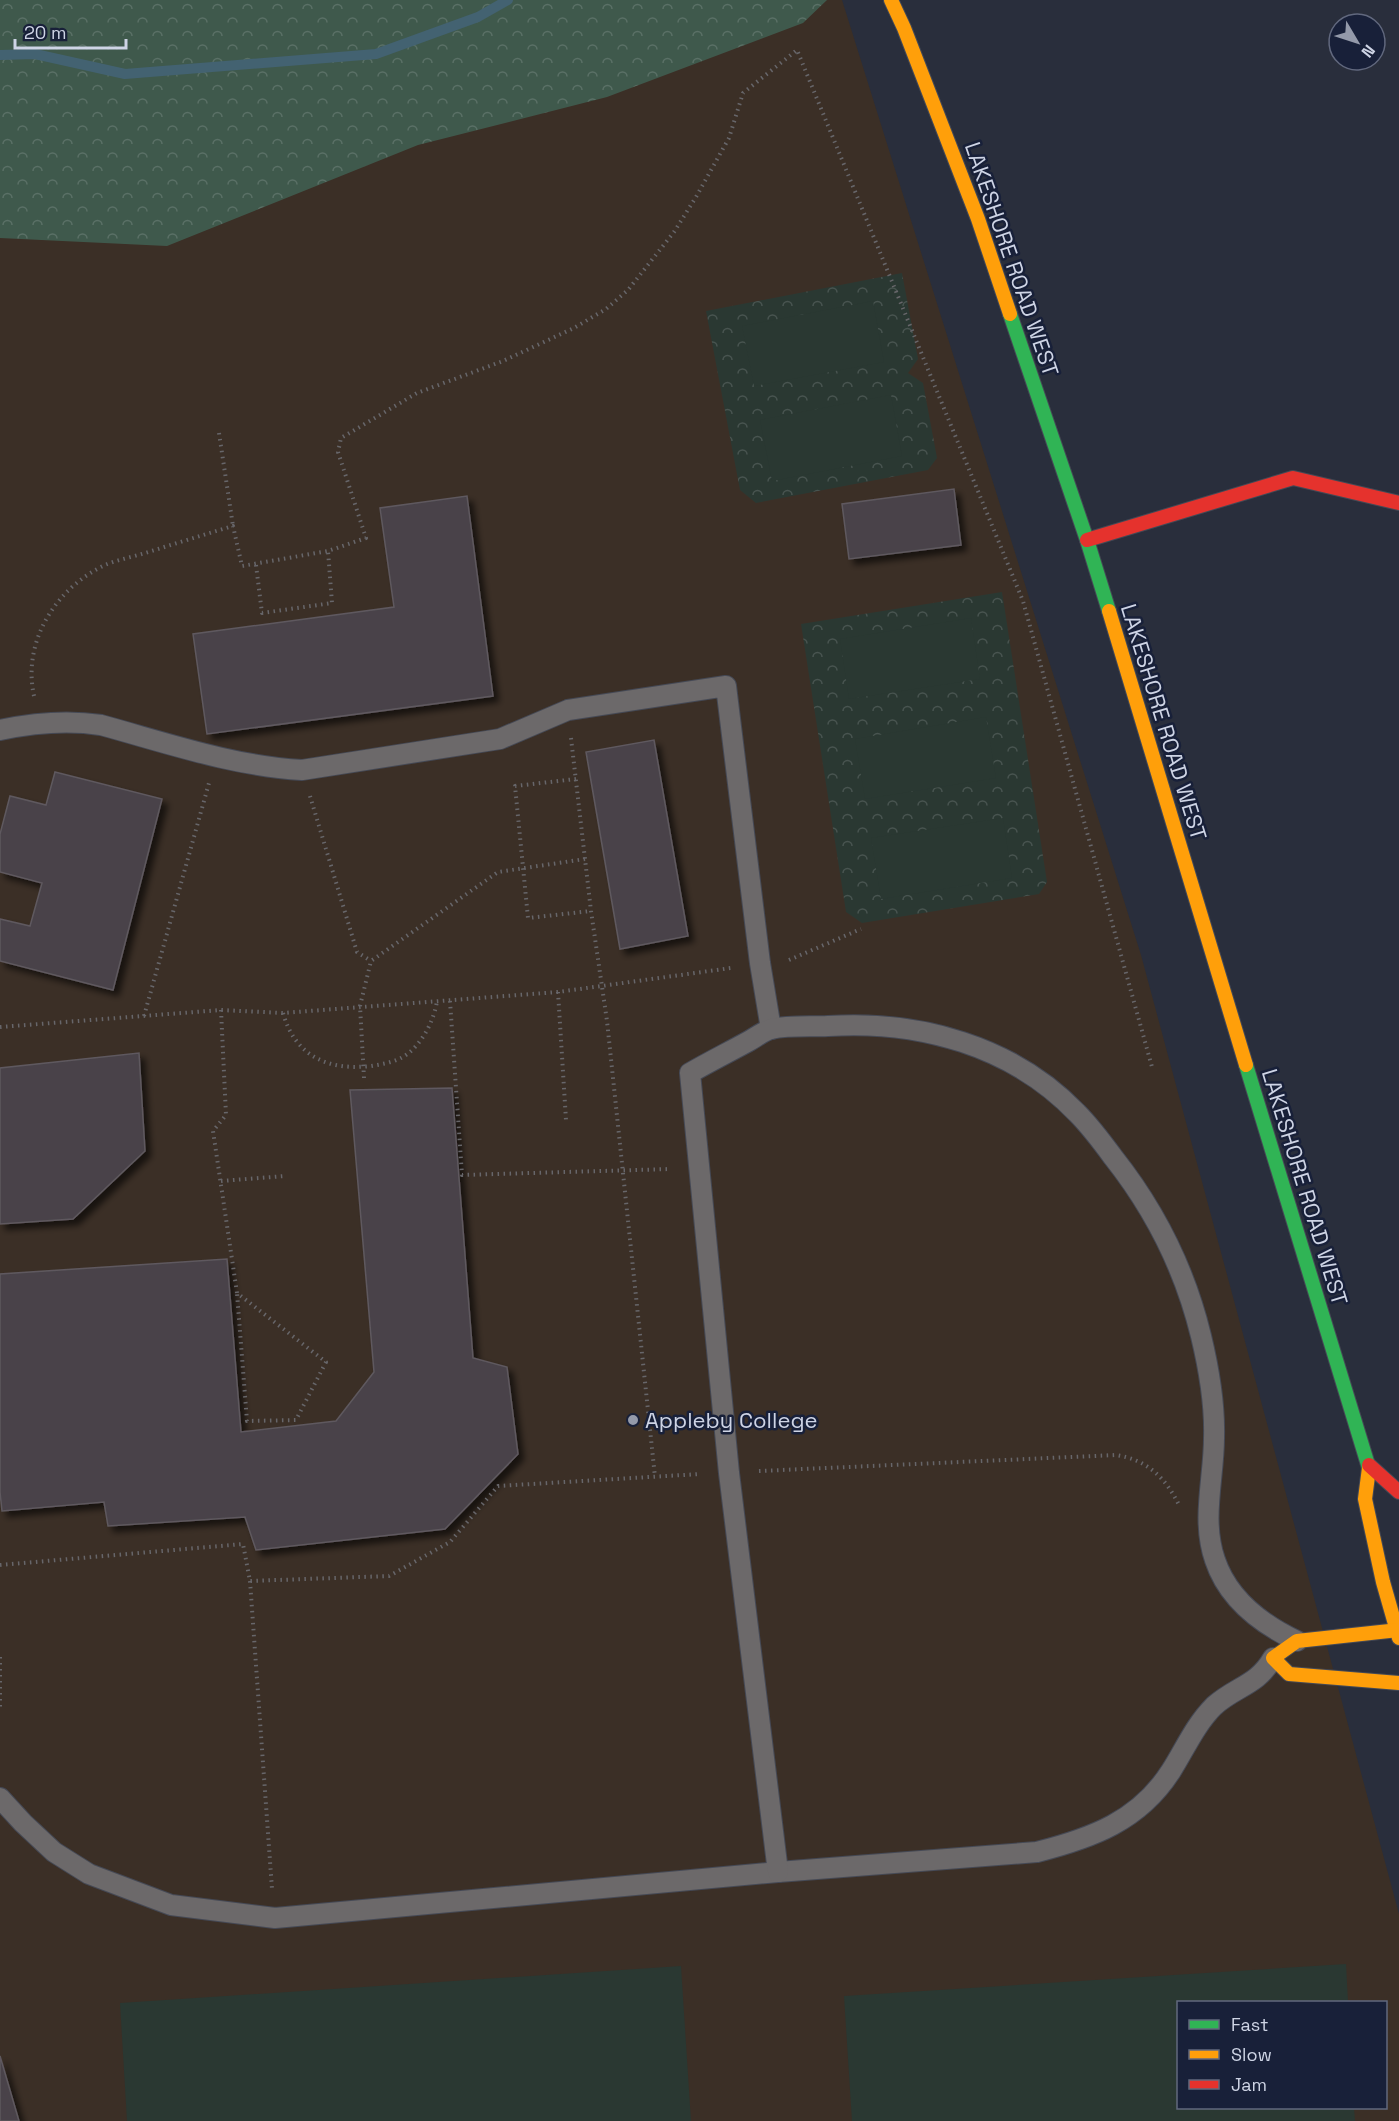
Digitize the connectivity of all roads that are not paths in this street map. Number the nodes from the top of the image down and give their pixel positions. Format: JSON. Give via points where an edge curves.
{"nodes":[{"id":1,"x":891,"y":0,"type":"edge"},
{"id":2,"x":1399,"y":503,"type":"edge"},
{"id":3,"x":1087,"y":540,"type":"junction"},
{"id":4,"x":0,"y":730,"type":"edge"},
{"id":5,"x":771,"y":1029,"type":"junction"},
{"id":6,"x":1370,"y":1466,"type":"junction"},
{"id":7,"x":1399,"y":1492,"type":"edge"},
{"id":8,"x":1398,"y":1633,"type":"edge"},
{"id":9,"x":1297,"y":1641,"type":"junction"},
{"id":10,"x":1274,"y":1658,"type":"junction"},
{"id":11,"x":1399,"y":1683,"type":"edge"},
{"id":12,"x":0,"y":1798,"type":"edge"},
{"id":13,"x":777,"y":1872,"type":"junction"}],
"edges":[{"from":1,"to":3,"type":"main road","name":"LAKESHORE ROAD WEST","via":[[978,219]]},
{"from":2,"to":3,"type":"main road","via":[[1293,478]]},
{"from":3,"to":6,"type":"main road","name":"LAKESHORE ROAD WEST"},
{"from":4,"to":5,"type":"lane","via":[[81,722],[216,756],[302,770],[500,740],[568,710],[726,686]]},
{"from":5,"to":9,"type":"lane","via":[[852,1024],[949,1036],[1021,1069],[1077,1113],[1129,1176],[1156,1218],[1188,1293],[1201,1335],[1214,1409],[1208,1524],[1214,1558],[1223,1580],[1255,1616]]},
{"from":5,"to":13,"type":"lane","via":[[690,1073],[729,1473]]},
{"from":6,"to":7,"type":"main road","name":"LAKESHORE ROAD WEST"},
{"from":6,"to":8,"type":"main road","name":"LAKESHORE ROAD WEST","via":[[1365,1499]]},
{"from":8,"to":9,"type":"main road"},
{"from":9,"to":10,"type":"main road"},
{"from":10,"to":11,"type":"main road","via":[[1289,1674]]},
{"from":10,"to":13,"type":"lane","via":[[1255,1681],[1215,1706],[1147,1801],[1116,1825],[1096,1834],[1037,1852]]},
{"from":12,"to":13,"type":"lane","via":[[54,1852],[89,1874],[171,1905],[275,1918]]}]}
